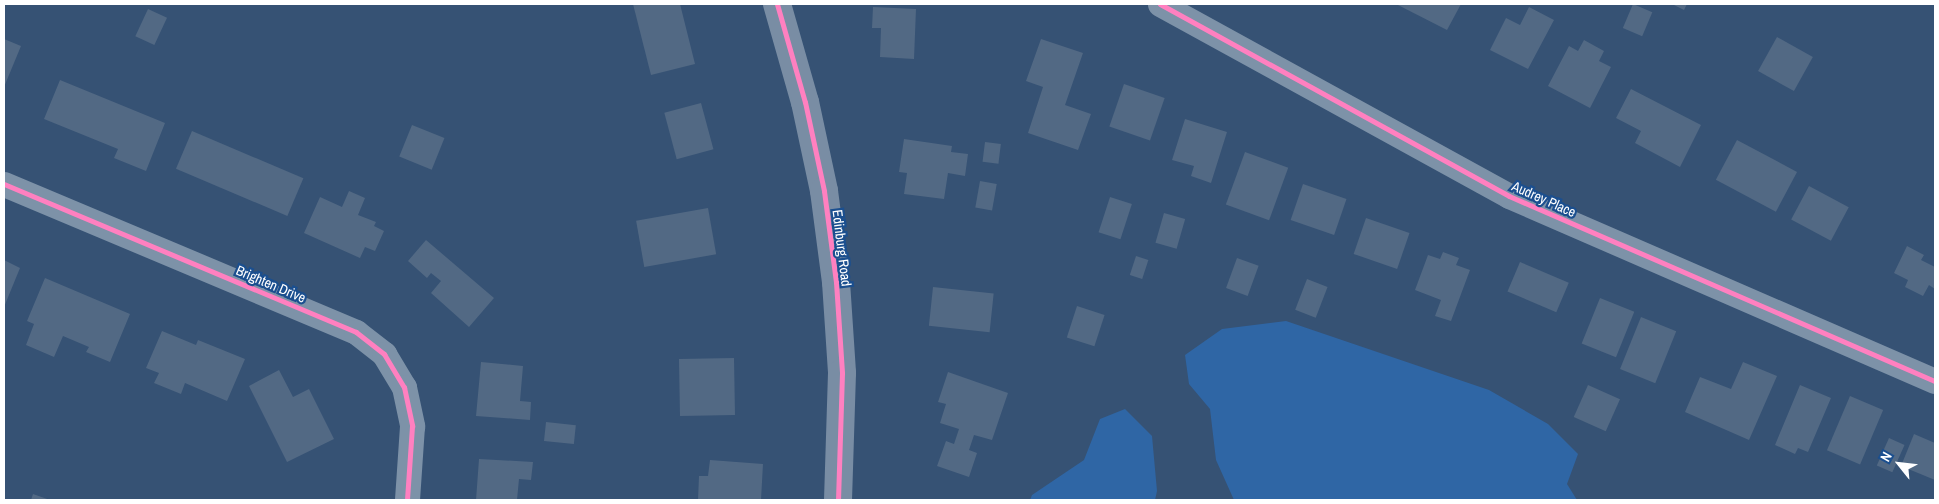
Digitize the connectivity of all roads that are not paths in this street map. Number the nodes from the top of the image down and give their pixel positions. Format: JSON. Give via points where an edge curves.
{"nodes":[{"id":1,"x":777,"y":4,"type":"edge"},
{"id":2,"x":1160,"y":4,"type":"edge"},
{"id":3,"x":4,"y":184,"type":"edge"},
{"id":4,"x":1935,"y":381,"type":"edge"},
{"id":5,"x":407,"y":500,"type":"edge"},
{"id":6,"x":838,"y":500,"type":"edge"}],
"edges":[{"from":1,"to":6,"type":"main road","name":"Edinburg Road","via":[[812,138],[836,282],[842,373]]},
{"from":2,"to":4,"type":"street","name":"Audrey Place","via":[[1509,196]]},
{"from":3,"to":5,"type":"street","name":"Brighten Drive","via":[[356,332],[384,354],[404,386],[412,426]]}]}
